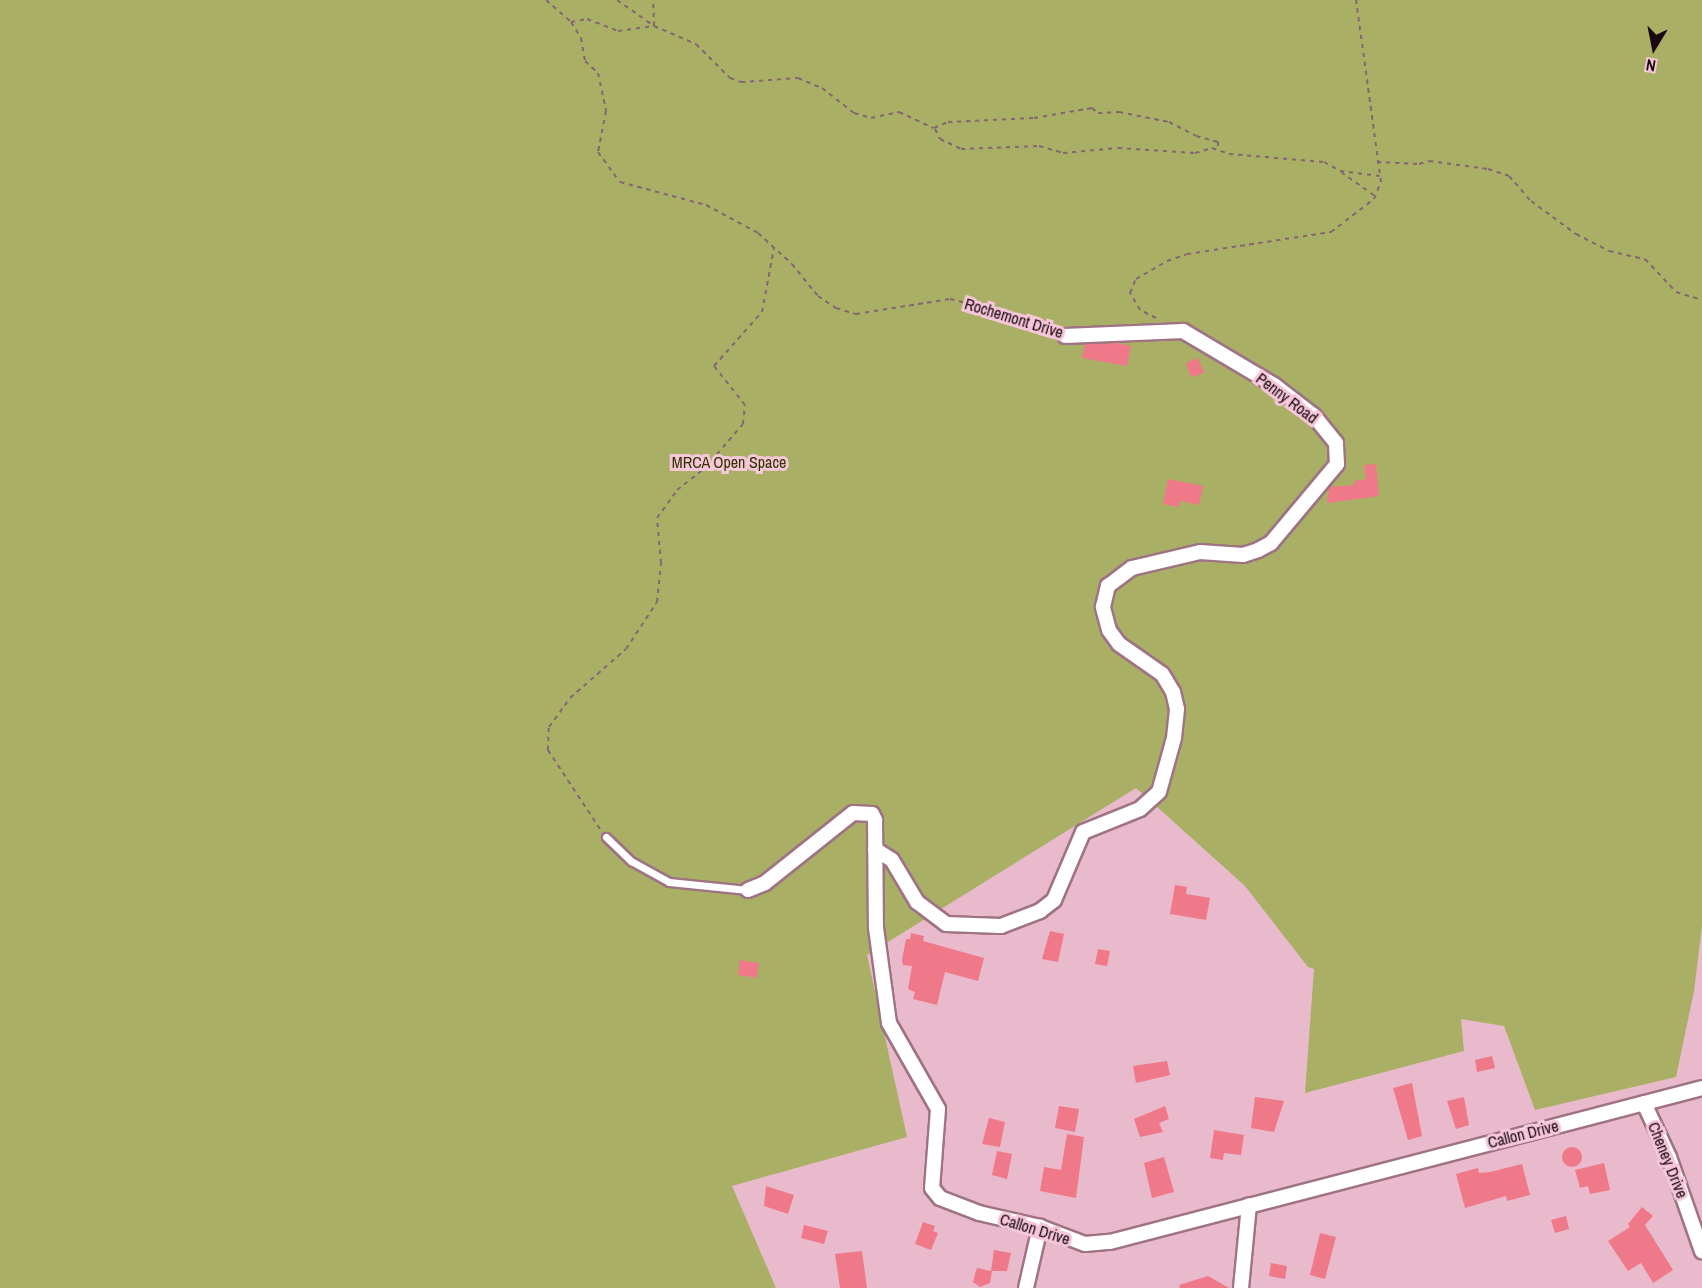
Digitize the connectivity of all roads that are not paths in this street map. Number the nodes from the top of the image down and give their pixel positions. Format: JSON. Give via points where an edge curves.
{"nodes":[{"id":1,"x":1183,"y":331,"type":"joint"},
{"id":2,"x":1065,"y":336,"type":"road end"},
{"id":3,"x":606,"y":837,"type":"road end"},
{"id":4,"x":875,"y":849,"type":"junction"},
{"id":5,"x":748,"y":890,"type":"joint"},
{"id":6,"x":1702,"y":1088,"type":"edge"},
{"id":7,"x":1644,"y":1103,"type":"junction"},
{"id":8,"x":1249,"y":1205,"type":"junction"},
{"id":9,"x":1040,"y":1227,"type":"junction"},
{"id":10,"x":1702,"y":1251,"type":"edge"},
{"id":11,"x":1026,"y":1288,"type":"edge"},
{"id":12,"x":1241,"y":1288,"type":"edge"}],
"edges":[{"from":1,"to":2,"type":"street","name":"Rochemont Drive"},
{"from":1,"to":4,"type":"street","name":"Penny Road","via":[[1274,385],[1313,415],[1336,442],[1338,454],[1330,477],[1301,503],[1264,547],[1243,555],[1200,552],[1132,568],[1108,586],[1103,607],[1109,630],[1119,644],[1162,674],[1176,699],[1174,738],[1159,792],[1140,809],[1083,832],[1054,900],[1040,911],[1001,926],[946,924],[917,902],[892,860]]},
{"from":3,"to":5,"type":"lane","via":[[631,861],[669,882]]},
{"from":4,"to":5,"type":"street","name":"Callon Drive","via":[[875,820],[862,810],[853,813],[765,884]]},
{"from":4,"to":9,"type":"street","name":"Callon Drive","via":[[876,928],[889,1023],[938,1109],[932,1188],[940,1198],[979,1213]]},
{"from":6,"to":7,"type":"street","name":"Callon Drive"},
{"from":7,"to":8,"type":"street","name":"Callon Drive"},
{"from":7,"to":10,"type":"street","name":"Cheney Drive","via":[[1669,1157]]},
{"from":8,"to":9,"type":"street","name":"Callon Drive","via":[[1110,1242],[1084,1244]]},
{"from":8,"to":12,"type":"street"},
{"from":9,"to":11,"type":"street"}]}
